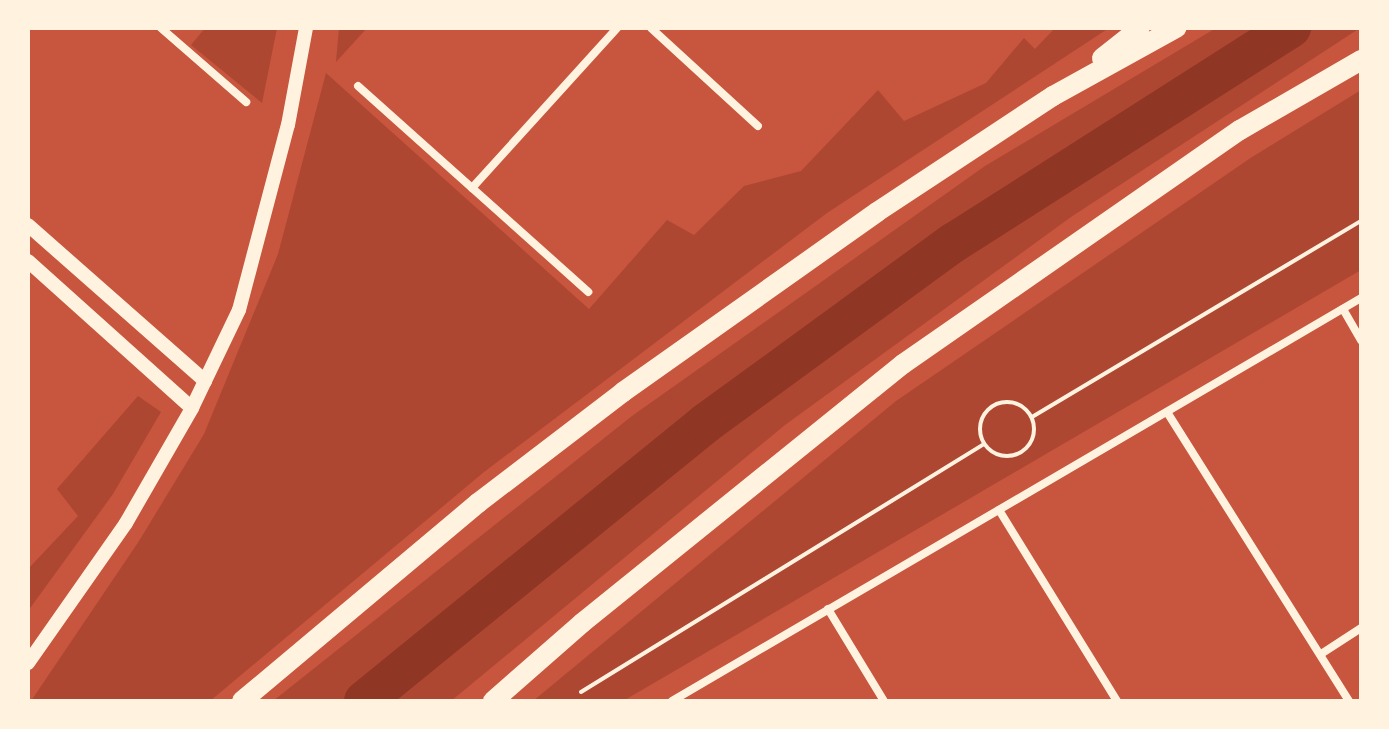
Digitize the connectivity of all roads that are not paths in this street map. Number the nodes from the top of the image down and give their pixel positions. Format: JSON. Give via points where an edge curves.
{"nodes":[{"id":1,"x":161,"y":28,"type":"edge"},
{"id":2,"x":306,"y":28,"type":"edge"},
{"id":3,"x":617,"y":28,"type":"edge"},
{"id":4,"x":651,"y":28,"type":"edge"},
{"id":5,"x":1140,"y":28,"type":"edge"},
{"id":6,"x":1176,"y":28,"type":"edge"},
{"id":7,"x":1361,"y":60,"type":"edge"},
{"id":8,"x":358,"y":86,"type":"dead end"},
{"id":9,"x":1053,"y":96,"type":"junction"},
{"id":10,"x":246,"y":102,"type":"dead end"},
{"id":11,"x":758,"y":126,"type":"dead end"},
{"id":12,"x":472,"y":188,"type":"junction"},
{"id":13,"x":28,"y":225,"type":"edge"},
{"id":14,"x":28,"y":261,"type":"edge"},
{"id":15,"x":588,"y":292,"type":"dead end"},
{"id":16,"x":1361,"y":298,"type":"edge"},
{"id":17,"x":1343,"y":309,"type":"junction"},
{"id":18,"x":1361,"y":340,"type":"edge"},
{"id":19,"x":205,"y":381,"type":"junction"},
{"id":20,"x":192,"y":408,"type":"junction"},
{"id":21,"x":1167,"y":412,"type":"junction"},
{"id":22,"x":999,"y":510,"type":"junction"},
{"id":23,"x":828,"y":609,"type":"junction"},
{"id":24,"x":1361,"y":628,"type":"edge"},
{"id":25,"x":1321,"y":654,"type":"junction"},
{"id":26,"x":28,"y":663,"type":"edge"},
{"id":27,"x":242,"y":701,"type":"edge"},
{"id":28,"x":493,"y":701,"type":"edge"},
{"id":29,"x":672,"y":701,"type":"edge"},
{"id":30,"x":884,"y":701,"type":"edge"},
{"id":31,"x":1117,"y":701,"type":"edge"},
{"id":32,"x":1349,"y":701,"type":"edge"}],
"edges":[{"from":1,"to":10,"type":"street"},
{"from":2,"to":19,"type":"street","via":[[288,125],[247,281]]},
{"from":3,"to":12,"type":"street"},
{"from":4,"to":11,"type":"street"},
{"from":5,"to":9,"type":"highway"},
{"from":6,"to":9,"type":"highway"},
{"from":7,"to":28,"type":"highway","via":[[1240,130],[903,364],[593,613]]},
{"from":8,"to":12,"type":"street"},
{"from":9,"to":27,"type":"highway","via":[[877,212],[623,392],[478,503]]},
{"from":12,"to":15,"type":"street"},
{"from":13,"to":19,"type":"street"},
{"from":14,"to":20,"type":"street"},
{"from":16,"to":17,"type":"street"},
{"from":17,"to":18,"type":"street"},
{"from":17,"to":21,"type":"street"},
{"from":19,"to":20,"type":"street"},
{"from":20,"to":26,"type":"street","via":[[126,523]]},
{"from":21,"to":22,"type":"street"},
{"from":21,"to":25,"type":"street"},
{"from":22,"to":23,"type":"street"},
{"from":22,"to":31,"type":"street"},
{"from":23,"to":29,"type":"street"},
{"from":23,"to":30,"type":"street"},
{"from":24,"to":25,"type":"street"},
{"from":25,"to":32,"type":"street"}]}
